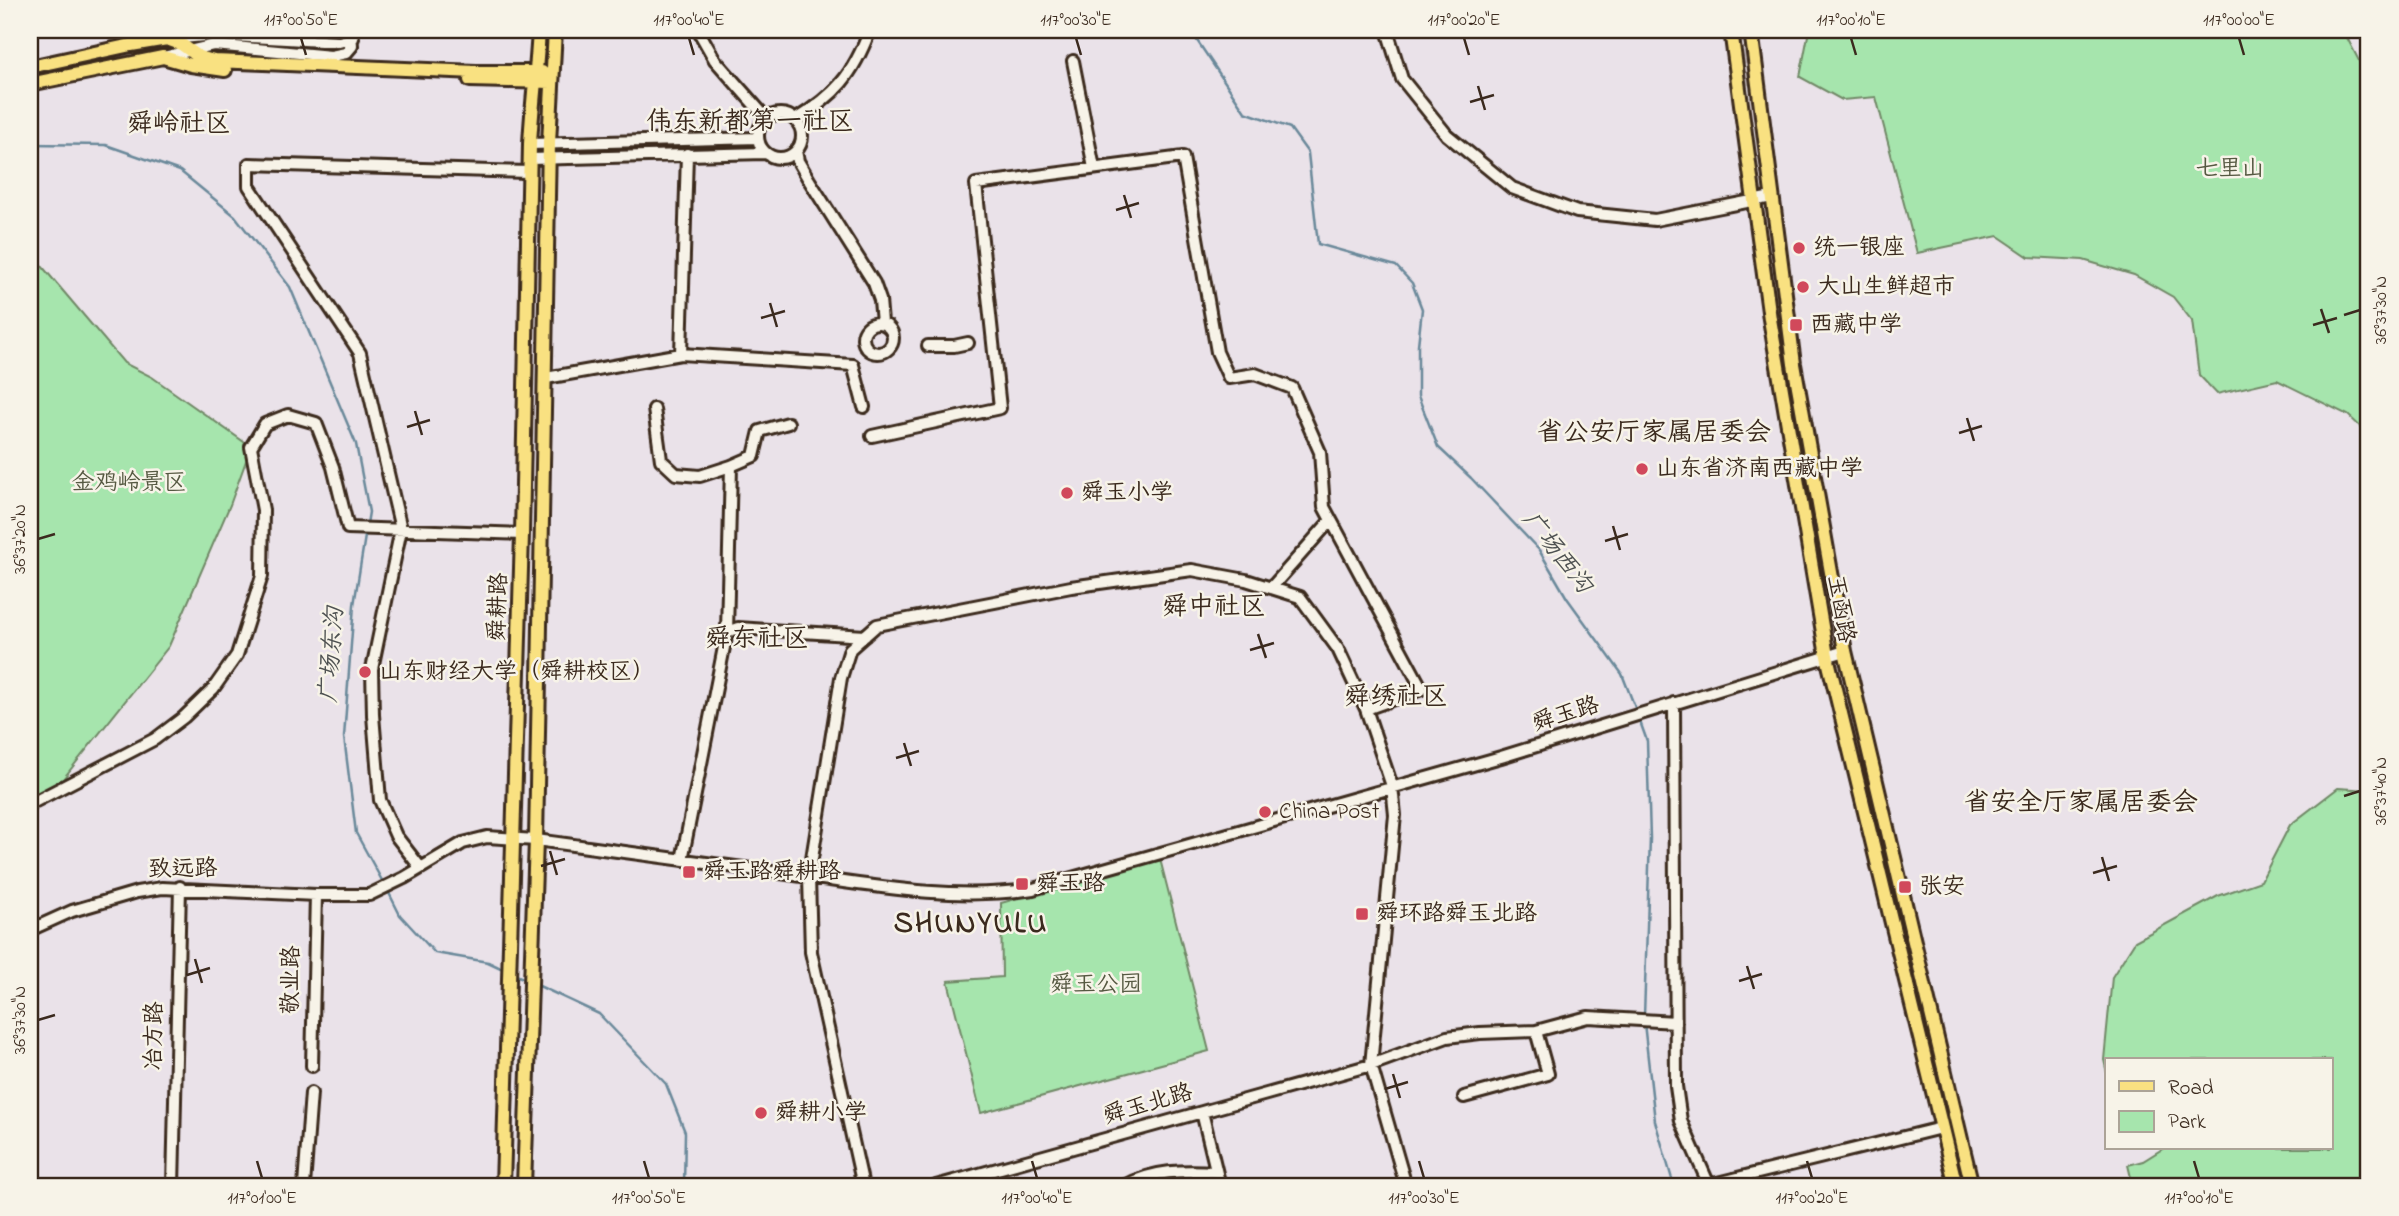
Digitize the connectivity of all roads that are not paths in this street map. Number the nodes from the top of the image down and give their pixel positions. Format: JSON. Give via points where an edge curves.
{"nodes":[{"id":1,"x":539,"y":30,"type":"edge"},
{"id":2,"x":555,"y":30,"type":"edge"},
{"id":3,"x":698,"y":30,"type":"edge"},
{"id":4,"x":870,"y":30,"type":"edge"},
{"id":5,"x":1387,"y":30,"type":"edge"},
{"id":6,"x":1731,"y":30,"type":"edge"},
{"id":7,"x":1751,"y":30,"type":"edge"},
{"id":8,"x":352,"y":34,"type":"edge"},
{"id":9,"x":175,"y":36,"type":"edge"},
{"id":10,"x":189,"y":50,"type":"junction"},
{"id":11,"x":163,"y":57,"type":"junction"},
{"id":12,"x":1073,"y":61,"type":"dead end"},
{"id":13,"x":30,"y":67,"type":"edge"},
{"id":14,"x":535,"y":77,"type":"junction"},
{"id":15,"x":552,"y":77,"type":"junction"},
{"id":16,"x":30,"y":84,"type":"edge"},
{"id":17,"x":767,"y":119,"type":"junction"},
{"id":18,"x":795,"y":120,"type":"junction"},
{"id":19,"x":758,"y":138,"type":"junction"},
{"id":20,"x":549,"y":143,"type":"junction"},
{"id":21,"x":530,"y":144,"type":"junction"},
{"id":22,"x":796,"y":151,"type":"junction"},
{"id":23,"x":765,"y":153,"type":"junction"},
{"id":24,"x":687,"y":154,"type":"junction"},
{"id":25,"x":550,"y":159,"type":"junction"},
{"id":26,"x":530,"y":166,"type":"junction"},
{"id":27,"x":1094,"y":168,"type":"junction"},
{"id":28,"x":1772,"y":197,"type":"junction"},
{"id":29,"x":1754,"y":200,"type":"junction"},
{"id":30,"x":882,"y":323,"type":"junction"},
{"id":31,"x":968,"y":342,"type":"dead end"},
{"id":32,"x":928,"y":346,"type":"dead end"},
{"id":33,"x":872,"y":352,"type":"junction"},
{"id":34,"x":681,"y":354,"type":"junction"},
{"id":35,"x":853,"y":365,"type":"junction"},
{"id":36,"x":546,"y":378,"type":"junction"},
{"id":37,"x":864,"y":407,"type":"dead end"},
{"id":38,"x":654,"y":409,"type":"dead end"},
{"id":39,"x":788,"y":423,"type":"dead end"},
{"id":40,"x":872,"y":436,"type":"dead end"},
{"id":41,"x":731,"y":466,"type":"junction"},
{"id":42,"x":1331,"y":520,"type":"junction"},
{"id":43,"x":401,"y":529,"type":"junction"},
{"id":44,"x":522,"y":534,"type":"junction"},
{"id":45,"x":1271,"y":588,"type":"junction"},
{"id":46,"x":727,"y":632,"type":"junction"},
{"id":47,"x":865,"y":636,"type":"junction"},
{"id":48,"x":1845,"y":651,"type":"junction"},
{"id":49,"x":1827,"y":656,"type":"junction"},
{"id":50,"x":1674,"y":703,"type":"junction"},
{"id":51,"x":1366,"y":709,"type":"junction"},
{"id":52,"x":1392,"y":786,"type":"junction"},
{"id":53,"x":30,"y":804,"type":"edge"},
{"id":54,"x":514,"y":839,"type":"junction"},
{"id":55,"x":536,"y":840,"type":"junction"},
{"id":56,"x":682,"y":860,"type":"junction"},
{"id":57,"x":421,"y":867,"type":"junction"},
{"id":58,"x":809,"y":877,"type":"junction"},
{"id":59,"x":180,"y":887,"type":"junction"},
{"id":60,"x":316,"y":895,"type":"junction"},
{"id":61,"x":30,"y":930,"type":"edge"},
{"id":62,"x":1676,"y":1022,"type":"junction"},
{"id":63,"x":1536,"y":1031,"type":"junction"},
{"id":64,"x":1371,"y":1065,"type":"junction"},
{"id":65,"x":312,"y":1066,"type":"dead end"},
{"id":66,"x":311,"y":1093,"type":"dead end"},
{"id":67,"x":1464,"y":1097,"type":"dead end"},
{"id":68,"x":1202,"y":1112,"type":"junction"},
{"id":69,"x":1941,"y":1128,"type":"junction"},
{"id":70,"x":1216,"y":1172,"type":"junction"},
{"id":71,"x":974,"y":1181,"type":"edge"},
{"id":72,"x":173,"y":1186,"type":"edge"},
{"id":73,"x":304,"y":1186,"type":"edge"},
{"id":74,"x":503,"y":1186,"type":"edge"},
{"id":75,"x":524,"y":1186,"type":"edge"},
{"id":76,"x":863,"y":1186,"type":"edge"},
{"id":77,"x":936,"y":1186,"type":"edge"},
{"id":78,"x":1124,"y":1186,"type":"edge"},
{"id":79,"x":1220,"y":1186,"type":"edge"},
{"id":80,"x":1406,"y":1186,"type":"edge"},
{"id":81,"x":1956,"y":1186,"type":"edge"},
{"id":82,"x":1972,"y":1186,"type":"edge"}],
"edges":[{"from":1,"to":14,"type":"main road","name":"舜耕路"},
{"from":2,"to":15,"type":"main road","name":"舜耕路"},
{"from":3,"to":17,"type":"street","via":[[715,60]]},
{"from":4,"to":18,"type":"street","via":[[860,58],[838,88]]},
{"from":5,"to":29,"type":"street","via":[[1402,79],[1447,135],[1512,188],[1577,212],[1655,220]]},
{"from":6,"to":29,"type":"main road","name":"玉函路"},
{"from":7,"to":28,"type":"main road","name":"玉函路"},
{"from":8,"to":9,"type":"street","via":[[340,42]]},
{"from":8,"to":10,"type":"street","via":[[352,46],[346,53],[331,56],[214,46]]},
{"from":9,"to":10,"type":"main road"},
{"from":9,"to":13,"type":"main road"},
{"from":10,"to":11,"type":"street"},
{"from":10,"to":14,"type":"main road","via":[[214,61]]},
{"from":11,"to":14,"type":"main road","via":[[213,69]]},
{"from":11,"to":16,"type":"main road"},
{"from":12,"to":27,"type":"street"},
{"from":14,"to":15,"type":"main road"},
{"from":14,"to":21,"type":"main road","name":"舜耕路"},
{"from":15,"to":20,"type":"main road","name":"舜耕路"},
{"from":17,"to":18,"type":"street","via":[[781,114]]},
{"from":17,"to":19,"type":"street"},
{"from":18,"to":22,"type":"street","via":[[802,139]]},
{"from":19,"to":20,"type":"street"},
{"from":19,"to":23,"type":"street"},
{"from":20,"to":21,"type":"street"},
{"from":20,"to":25,"type":"main road","name":"舜耕路"},
{"from":21,"to":26,"type":"main road","name":"舜耕路"},
{"from":22,"to":23,"type":"street","via":[[778,158]]},
{"from":22,"to":30,"type":"street","via":[[809,180],[874,283]]},
{"from":23,"to":24,"type":"street"},
{"from":24,"to":25,"type":"street"},
{"from":24,"to":34,"type":"street"},
{"from":25,"to":26,"type":"street"},
{"from":25,"to":36,"type":"main road","name":"舜耕路"},
{"from":26,"to":43,"type":"street","via":[[248,164],[249,186],[360,353]]},
{"from":26,"to":44,"type":"main road","name":"舜耕路"},
{"from":27,"to":40,"type":"street","via":[[976,184],[1000,408]]},
{"from":27,"to":42,"type":"street","via":[[1183,157],[1217,352],[1229,378],[1255,374],[1292,388],[1320,452],[1324,507]]},
{"from":28,"to":29,"type":"street"},
{"from":28,"to":48,"type":"main road","name":"玉函路","via":[[1794,364]]},
{"from":29,"to":49,"type":"main road","name":"玉函路"},
{"from":30,"to":33,"type":"street","via":[[867,326],[863,335],[864,345]]},
{"from":30,"to":33,"type":"street","via":[[892,332],[892,341],[885,351]]},
{"from":31,"to":32,"type":"street"},
{"from":33,"to":35,"type":"street"},
{"from":34,"to":35,"type":"street"},
{"from":34,"to":36,"type":"street"},
{"from":35,"to":37,"type":"street"},
{"from":36,"to":55,"type":"main road","name":"舜耕路"},
{"from":38,"to":41,"type":"street","via":[[661,460],[676,474],[700,476]]},
{"from":39,"to":41,"type":"street","via":[[760,431],[754,456]]},
{"from":41,"to":46,"type":"street"},
{"from":42,"to":45,"type":"street"},
{"from":42,"to":51,"type":"street","via":[[1422,689]]},
{"from":43,"to":44,"type":"street"},
{"from":43,"to":53,"type":"street","via":[[348,528],[316,423],[288,415],[265,424],[251,447],[263,510],[262,576],[237,656],[213,689],[155,739]]},
{"from":43,"to":57,"type":"street","via":[[372,669],[373,715],[380,800],[396,836]]},
{"from":44,"to":54,"type":"main road","name":"舜耕路"},
{"from":45,"to":47,"type":"street","via":[[1192,570],[1071,587],[877,625]]},
{"from":45,"to":51,"type":"street","via":[[1300,597],[1338,649]]},
{"from":46,"to":47,"type":"street","via":[[738,628]]},
{"from":46,"to":56,"type":"street"},
{"from":47,"to":58,"type":"street","via":[[850,649],[841,678]]},
{"from":48,"to":49,"type":"street","name":"舜玉路"},
{"from":48,"to":82,"type":"main road","name":"玉函路"},
{"from":49,"to":50,"type":"street","name":"舜玉路"},
{"from":49,"to":69,"type":"main road","name":"玉函路"},
{"from":50,"to":52,"type":"street","name":"舜玉路"},
{"from":50,"to":62,"type":"street"},
{"from":51,"to":52,"type":"street"},
{"from":52,"to":58,"type":"street","name":"舜玉路","via":[[1033,889],[961,895]]},
{"from":52,"to":64,"type":"street","via":[[1395,814]]},
{"from":54,"to":55,"type":"street","name":"舜玉路"},
{"from":54,"to":57,"type":"street","name":"舜玉路","via":[[487,837],[463,843]]},
{"from":54,"to":74,"type":"main road","name":"舜耕路"},
{"from":55,"to":56,"type":"street","name":"舜玉路"},
{"from":55,"to":75,"type":"main road","name":"舜耕路"},
{"from":56,"to":58,"type":"street","name":"舜玉路"},
{"from":57,"to":60,"type":"street","name":"致远路","via":[[369,895]]},
{"from":58,"to":76,"type":"street","via":[[811,952]]},
{"from":59,"to":60,"type":"street","name":"致远路"},
{"from":59,"to":61,"type":"street","name":"致远路","via":[[137,892],[72,911]]},
{"from":59,"to":72,"type":"street","name":"冶方路"},
{"from":60,"to":65,"type":"street","name":"敬业路"},
{"from":62,"to":63,"type":"street","name":"舜玉北路","via":[[1588,1017]]},
{"from":62,"to":69,"type":"street","via":[[1681,1121],[1709,1185]]},
{"from":63,"to":64,"type":"street","name":"舜玉北路","via":[[1447,1037]]},
{"from":63,"to":67,"type":"street","via":[[1548,1074]]},
{"from":64,"to":68,"type":"street","name":"舜玉北路"},
{"from":64,"to":80,"type":"street"},
{"from":66,"to":73,"type":"street"},
{"from":68,"to":70,"type":"street"},
{"from":68,"to":71,"type":"street","name":"舜玉北路"},
{"from":69,"to":81,"type":"main road","name":"玉函路"},
{"from":70,"to":78,"type":"street","via":[[1179,1170]]},
{"from":70,"to":79,"type":"street"},
{"from":71,"to":77,"type":"street","name":"舜玉北路"}]}
